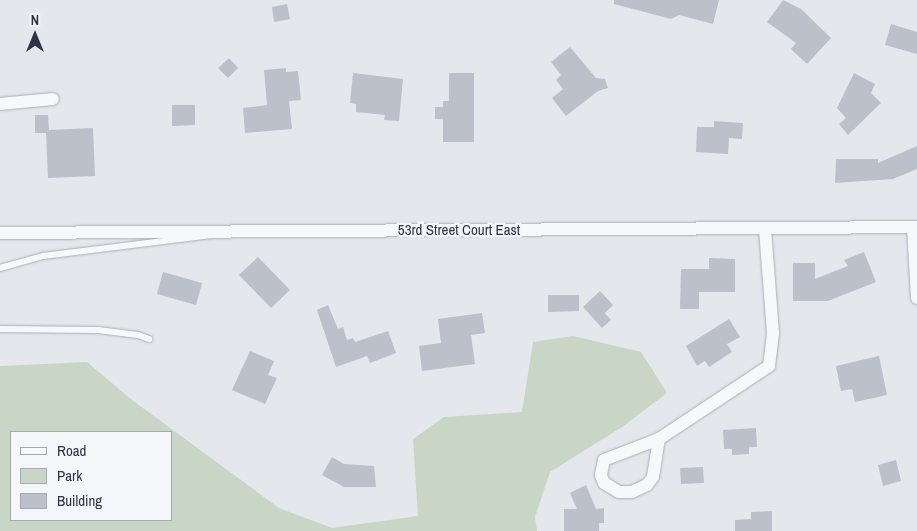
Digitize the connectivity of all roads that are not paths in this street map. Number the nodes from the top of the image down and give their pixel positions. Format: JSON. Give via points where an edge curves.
{"nodes":[{"id":1,"x":53,"y":99,"type":"dead end"},
{"id":2,"x":0,"y":104,"type":"edge"},
{"id":3,"x":915,"y":227,"type":"edge"},
{"id":4,"x":765,"y":228,"type":"junction"},
{"id":5,"x":220,"y":232,"type":"junction"},
{"id":6,"x":0,"y":233,"type":"edge"},
{"id":7,"x":0,"y":268,"type":"edge"},
{"id":8,"x":917,"y":298,"type":"edge"},
{"id":9,"x":0,"y":329,"type":"edge"},
{"id":10,"x":149,"y":339,"type":"dead end"},
{"id":11,"x":659,"y":439,"type":"junction"}],
"edges":[{"from":1,"to":2,"type":"street"},
{"from":3,"to":4,"type":"street","name":"53rd Street Court East"},
{"from":3,"to":8,"type":"street"},
{"from":4,"to":5,"type":"street","name":"53rd Street Court East"},
{"from":4,"to":11,"type":"street","via":[[773,333],[769,366]]},
{"from":5,"to":6,"type":"street","name":"53rd Street Court East"},
{"from":5,"to":7,"type":"lane","via":[[204,239],[43,256]]},
{"from":9,"to":10,"type":"lane","via":[[98,330],[138,334]]},
{"from":11,"to":11,"type":"street","via":[[604,460],[601,475],[604,483],[619,492],[632,492],[647,485],[653,477]]}]}
